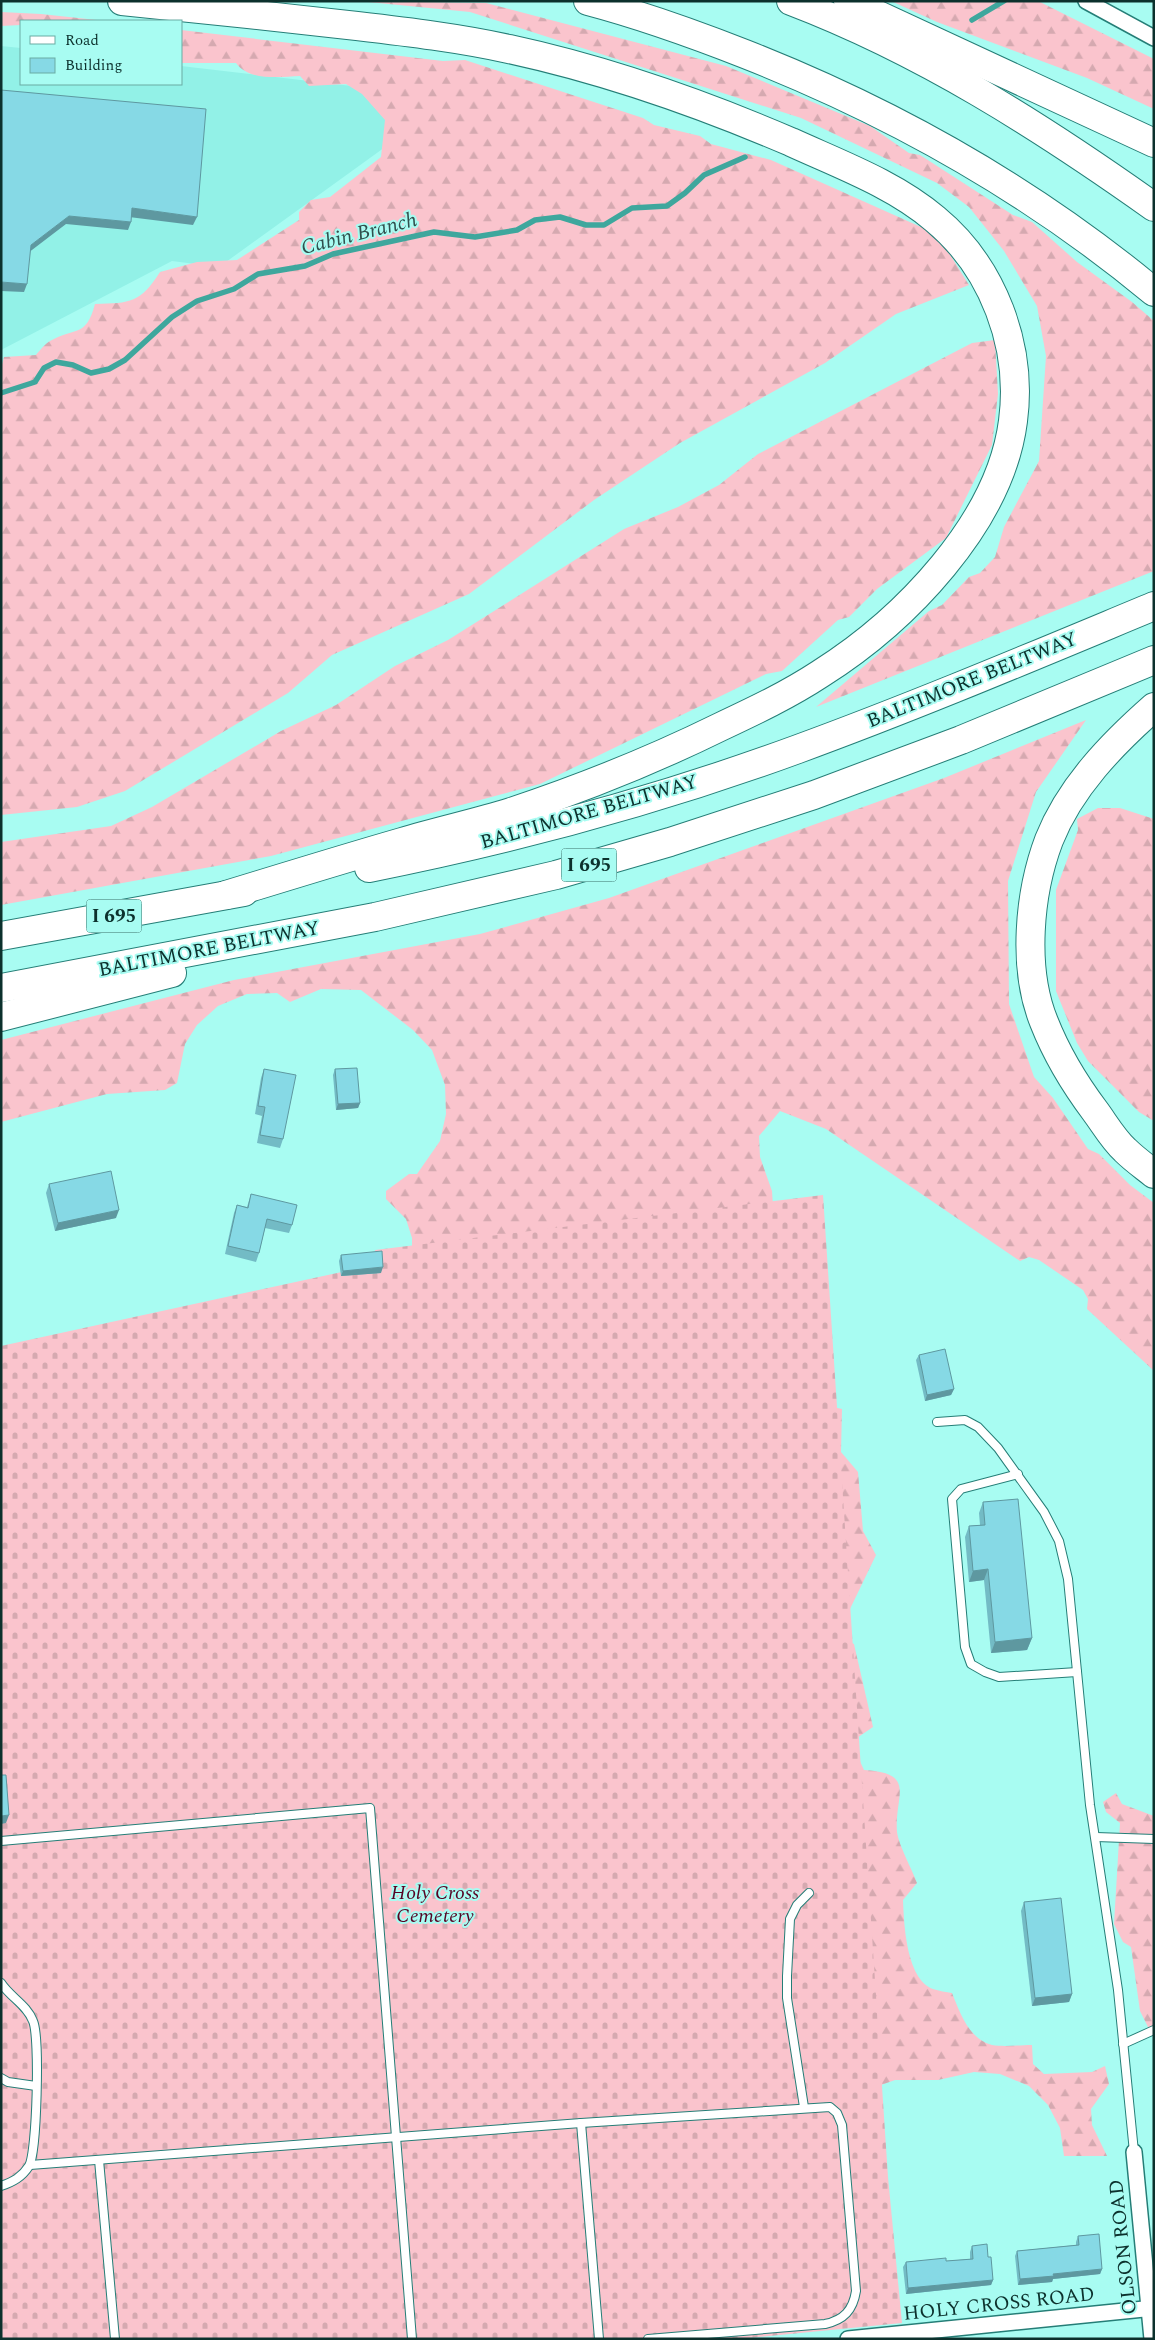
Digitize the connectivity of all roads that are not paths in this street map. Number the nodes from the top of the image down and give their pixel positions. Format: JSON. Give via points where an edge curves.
{"nodes":[{"id":1,"x":122,"y":1,"type":"edge"},
{"id":2,"x":588,"y":1,"type":"edge"},
{"id":3,"x":791,"y":1,"type":"edge"},
{"id":4,"x":848,"y":1,"type":"edge"},
{"id":5,"x":1086,"y":1,"type":"edge"},
{"id":6,"x":1154,"y":38,"type":"edge"},
{"id":7,"x":1154,"y":143,"type":"edge"},
{"id":8,"x":1154,"y":207,"type":"edge"},
{"id":9,"x":1154,"y":292,"type":"edge"},
{"id":10,"x":1154,"y":606,"type":"edge"},
{"id":11,"x":1154,"y":660,"type":"edge"},
{"id":12,"x":1154,"y":707,"type":"edge"},
{"id":13,"x":226,"y":895,"type":"junction"},
{"id":14,"x":375,"y":917,"type":"junction"},
{"id":15,"x":1,"y":936,"type":"edge"},
{"id":16,"x":1,"y":988,"type":"edge"},
{"id":17,"x":1,"y":1017,"type":"edge"},
{"id":18,"x":1077,"y":1087,"type":"junction"},
{"id":19,"x":1154,"y":1150,"type":"edge"},
{"id":20,"x":1154,"y":1174,"type":"edge"},
{"id":21,"x":937,"y":1422,"type":"dead end"},
{"id":22,"x":1018,"y":1474,"type":"junction"},
{"id":23,"x":1077,"y":1672,"type":"junction"},
{"id":24,"x":1096,"y":1837,"type":"junction"},
{"id":25,"x":1154,"y":1839,"type":"edge"},
{"id":26,"x":1,"y":1841,"type":"edge"},
{"id":27,"x":809,"y":1892,"type":"dead end"},
{"id":28,"x":2,"y":1986,"type":"edge"},
{"id":29,"x":1154,"y":2030,"type":"edge"},
{"id":30,"x":1123,"y":2044,"type":"junction"},
{"id":31,"x":1,"y":2078,"type":"edge"},
{"id":32,"x":36,"y":2086,"type":"junction"},
{"id":33,"x":804,"y":2107,"type":"junction"},
{"id":34,"x":581,"y":2123,"type":"junction"},
{"id":35,"x":396,"y":2137,"type":"junction"},
{"id":36,"x":1134,"y":2152,"type":"joint"},
{"id":37,"x":99,"y":2160,"type":"junction"},
{"id":38,"x":30,"y":2165,"type":"junction"},
{"id":39,"x":1,"y":2186,"type":"edge"},
{"id":40,"x":1152,"y":2308,"type":"edge"},
{"id":41,"x":115,"y":2339,"type":"edge"},
{"id":42,"x":412,"y":2339,"type":"edge"},
{"id":43,"x":599,"y":2339,"type":"edge"},
{"id":44,"x":648,"y":2339,"type":"edge"},
{"id":45,"x":848,"y":2339,"type":"edge"},
{"id":46,"x":1152,"y":2339,"type":"edge"}],
"edges":[{"from":1,"to":13,"type":"highway","via":[[425,34],[507,48],[586,67],[763,131],[845,166],[908,200],[937,220],[960,244],[998,302],[1015,374],[1016,404],[1011,436],[1002,469],[982,509],[954,552],[925,586],[860,646],[819,675],[724,725],[617,773],[508,813]]},
{"from":2,"to":9,"type":"highway","via":[[699,36],[869,106],[945,147],[1034,202],[1117,261]]},
{"from":3,"to":8,"type":"highway","via":[[892,45],[976,90],[1065,144]]},
{"from":4,"to":7,"type":"highway"},
{"from":5,"to":6,"type":"street"},
{"from":10,"to":13,"type":"highway","name":"BALTIMORE BELTWAY","number":"I 695","via":[[924,701],[656,796],[540,829],[420,857]]},
{"from":11,"to":14,"type":"highway","name":"BALTIMORE BELTWAY","number":"I 695","via":[[961,740],[814,796],[556,875]]},
{"from":12,"to":18,"type":"highway","via":[[1126,731],[1091,769],[1072,797],[1050,839],[1036,881],[1031,948],[1035,988],[1043,1021]]},
{"from":13,"to":15,"type":"highway","name":"BALTIMORE BELTWAY","number":"I 695"},
{"from":14,"to":16,"type":"highway","name":"BALTIMORE BELTWAY","number":"I 695"},
{"from":14,"to":17,"type":"highway"},
{"from":18,"to":19,"type":"highway","via":[[1134,1137]]},
{"from":18,"to":20,"type":"highway","via":[[1123,1149]]},
{"from":21,"to":22,"type":"lane","via":[[965,1420],[978,1428]]},
{"from":22,"to":23,"type":"lane","via":[[1059,1541],[1068,1579]]},
{"from":22,"to":23,"type":"lane","via":[[961,1489],[952,1499],[965,1647],[971,1664],[999,1676]]},
{"from":23,"to":24,"type":"lane"},
{"from":24,"to":25,"type":"lane"},
{"from":24,"to":30,"type":"lane"},
{"from":26,"to":35,"type":"lane","via":[[370,1808]]},
{"from":27,"to":33,"type":"lane","via":[[790,1919],[787,1976],[787,1998]]},
{"from":28,"to":32,"type":"lane","via":[[24,2007],[33,2021]]},
{"from":29,"to":30,"type":"lane"},
{"from":30,"to":36,"type":"lane"},
{"from":31,"to":32,"type":"lane"},
{"from":32,"to":38,"type":"lane"},
{"from":33,"to":34,"type":"lane"},
{"from":33,"to":44,"type":"lane","via":[[830,2107],[842,2125],[856,2291],[847,2314],[838,2321],[825,2324]]},
{"from":34,"to":35,"type":"lane"},
{"from":34,"to":43,"type":"lane"},
{"from":35,"to":37,"type":"lane"},
{"from":35,"to":42,"type":"lane"},
{"from":36,"to":40,"type":"street","name":"OLSON ROAD"},
{"from":37,"to":38,"type":"lane"},
{"from":37,"to":41,"type":"lane"},
{"from":38,"to":39,"type":"lane","via":[[21,2176]]},
{"from":40,"to":45,"type":"street","name":"HOLY CROSS ROAD"},
{"from":40,"to":46,"type":"street","name":"OLSON ROAD"}]}
